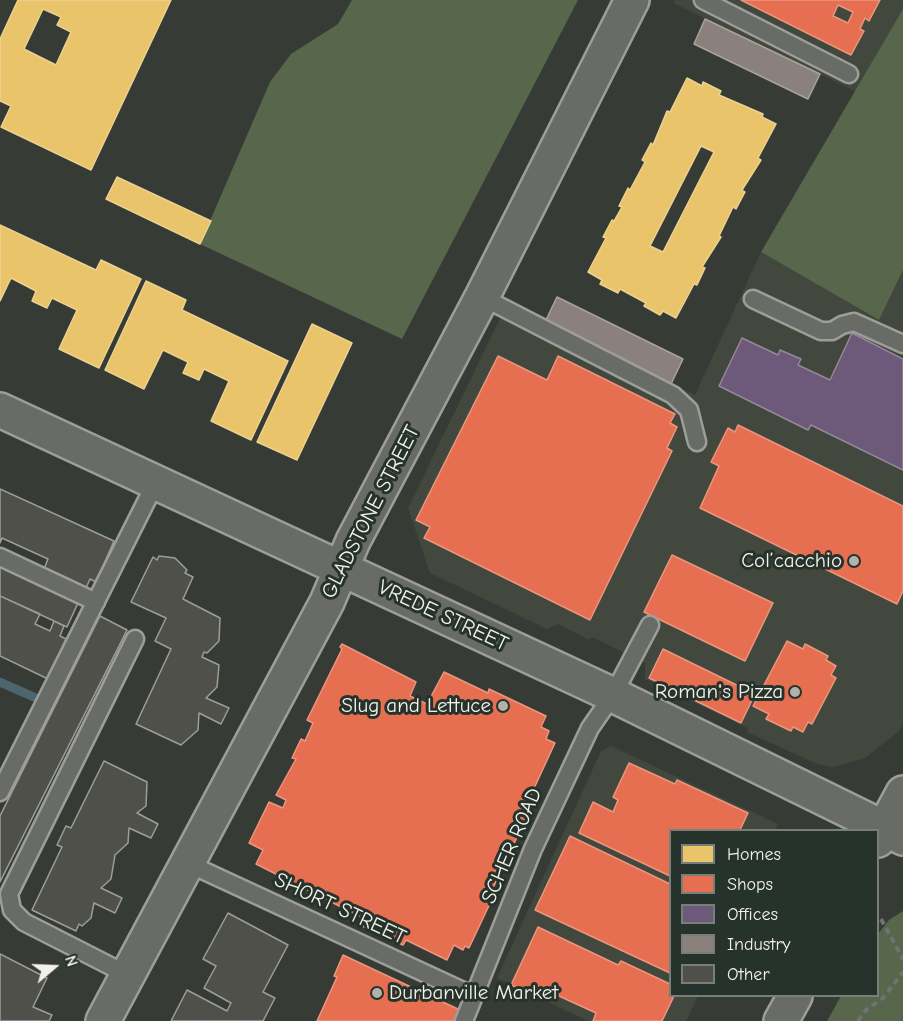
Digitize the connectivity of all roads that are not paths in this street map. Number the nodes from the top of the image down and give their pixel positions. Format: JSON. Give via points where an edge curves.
{"nodes":[{"id":1,"x":633,"y":0,"type":"edge"},
{"id":2,"x":703,"y":0,"type":"edge"},
{"id":3,"x":849,"y":74,"type":"dead end"},
{"id":4,"x":482,"y":297,"type":"junction"},
{"id":5,"x":753,"y":299,"type":"dead end"},
{"id":6,"x":903,"y":344,"type":"edge"},
{"id":7,"x":0,"y":410,"type":"edge"},
{"id":8,"x":697,"y":442,"type":"dead end"},
{"id":9,"x":156,"y":482,"type":"junction"},
{"id":10,"x":0,"y":558,"type":"edge"},
{"id":11,"x":342,"y":568,"type":"junction"},
{"id":12,"x":96,"y":602,"type":"junction"},
{"id":13,"x":650,"y":625,"type":"dead end"},
{"id":14,"x":135,"y":639,"type":"dead end"},
{"id":15,"x":612,"y":695,"type":"junction"},
{"id":16,"x":0,"y":792,"type":"edge"},
{"id":17,"x":903,"y":793,"type":"edge"},
{"id":18,"x":874,"y":829,"type":"edge"},
{"id":19,"x":888,"y":836,"type":"edge"},
{"id":20,"x":188,"y":863,"type":"junction"},
{"id":21,"x":128,"y":975,"type":"junction"},
{"id":22,"x":474,"y":996,"type":"junction"},
{"id":23,"x":794,"y":997,"type":"edge"},
{"id":24,"x":103,"y":1021,"type":"edge"},
{"id":25,"x":464,"y":1021,"type":"edge"},
{"id":26,"x":781,"y":1021,"type":"edge"}],
"edges":[{"from":1,"to":4,"type":"street","name":"GLADSTONE STREET"},
{"from":2,"to":3,"type":"lane"},
{"from":4,"to":8,"type":"lane","via":[[673,395],[688,410]]},
{"from":4,"to":11,"type":"street","name":"GLADSTONE STREET"},
{"from":5,"to":6,"type":"lane","via":[[821,332],[854,322]]},
{"from":7,"to":9,"type":"street","name":"VREDE STREET"},
{"from":9,"to":11,"type":"street","name":"VREDE STREET"},
{"from":9,"to":12,"type":"lane"},
{"from":10,"to":12,"type":"lane"},
{"from":11,"to":15,"type":"street","name":"VREDE STREET"},
{"from":11,"to":20,"type":"street","name":"GLADSTONE STREET"},
{"from":12,"to":16,"type":"lane"},
{"from":13,"to":15,"type":"lane","name":"SCHER ROAD"},
{"from":14,"to":21,"type":"lane","via":[[9,894],[12,910],[24,922]]},
{"from":15,"to":18,"type":"street","name":"VREDE STREET"},
{"from":15,"to":22,"type":"lane","name":"SCHER ROAD","via":[[590,729],[533,849]]},
{"from":17,"to":19,"type":"street"},
{"from":20,"to":21,"type":"street","name":"GLADSTONE STREET"},
{"from":20,"to":22,"type":"lane","name":"SHORT STREET"},
{"from":21,"to":24,"type":"street","name":"GLADSTONE STREET"},
{"from":22,"to":25,"type":"lane","name":"SCHER ROAD"},
{"from":23,"to":26,"type":"street"}]}
